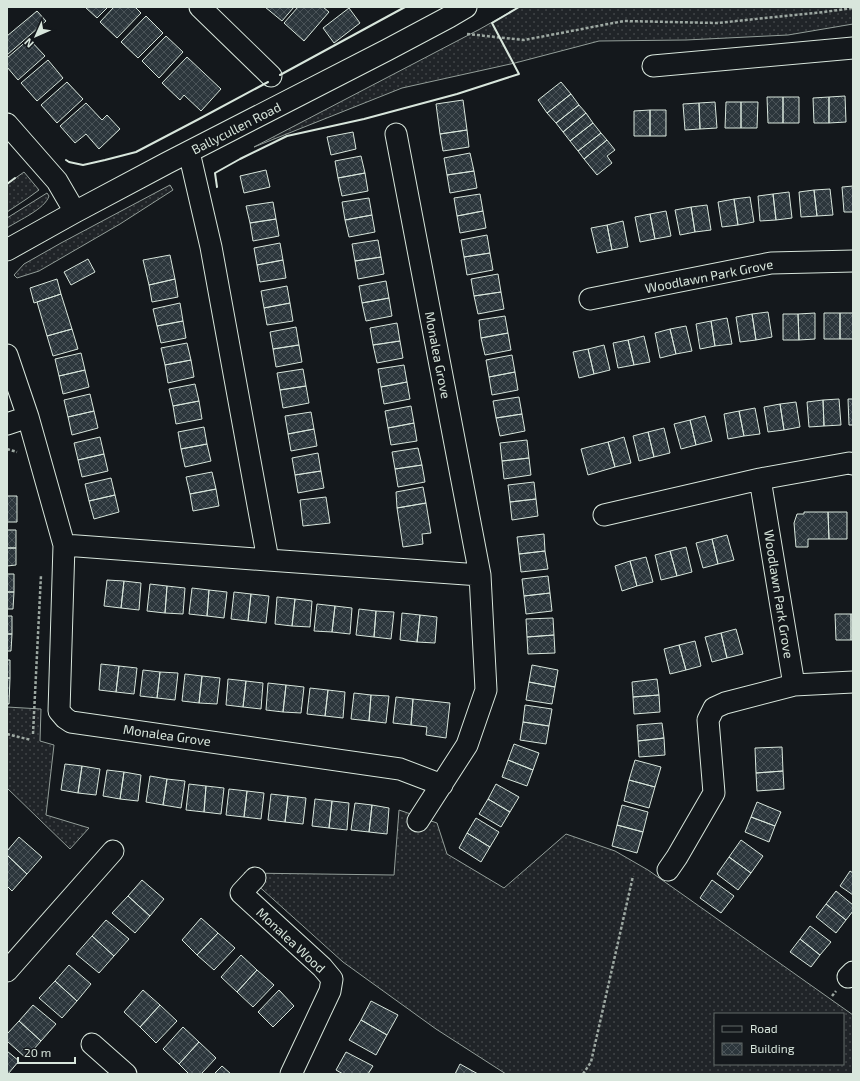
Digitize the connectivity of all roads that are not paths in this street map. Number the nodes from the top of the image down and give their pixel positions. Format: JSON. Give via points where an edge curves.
{"nodes":[{"id":1,"x":200,"y":7,"type":"edge"},
{"id":2,"x":466,"y":7,"type":"edge"},
{"id":3,"x":853,"y":48,"type":"edge"},
{"id":4,"x":653,"y":66,"type":"dead end"},
{"id":5,"x":272,"y":76,"type":"dead end"},
{"id":6,"x":7,"y":124,"type":"edge"},
{"id":7,"x":396,"y":134,"type":"dead end"},
{"id":8,"x":188,"y":152,"type":"junction"},
{"id":9,"x":75,"y":212,"type":"junction"},
{"id":10,"x":7,"y":250,"type":"edge"},
{"id":11,"x":853,"y":261,"type":"edge"},
{"id":12,"x":590,"y":299,"type":"dead end"},
{"id":13,"x":7,"y":354,"type":"edge"},
{"id":14,"x":28,"y":417,"type":"junction"},
{"id":15,"x":7,"y":424,"type":"edge"},
{"id":16,"x":853,"y":464,"type":"edge"},
{"id":17,"x":760,"y":479,"type":"junction"},
{"id":18,"x":604,"y":515,"type":"dead end"},
{"id":19,"x":64,"y":545,"type":"junction"},
{"id":20,"x":268,"y":560,"type":"junction"},
{"id":21,"x":480,"y":576,"type":"junction"},
{"id":22,"x":853,"y":682,"type":"edge"},
{"id":23,"x":794,"y":685,"type":"junction"},
{"id":24,"x":442,"y":785,"type":"junction"},
{"id":25,"x":418,"y":821,"type":"dead end"},
{"id":26,"x":113,"y":851,"type":"dead end"},
{"id":27,"x":668,"y":870,"type":"dead end"},
{"id":28,"x":255,"y":878,"type":"dead end"},
{"id":29,"x":7,"y":971,"type":"edge"},
{"id":30,"x":92,"y":1044,"type":"dead end"},
{"id":31,"x":126,"y":1074,"type":"edge"},
{"id":32,"x":291,"y":1074,"type":"edge"}],
"edges":[{"from":1,"to":5,"type":"street"},
{"from":2,"to":8,"type":"street","name":"Ballycullen Road"},
{"from":3,"to":4,"type":"street"},
{"from":6,"to":9,"type":"street","via":[[57,181]]},
{"from":7,"to":21,"type":"street","name":"Monalea Grove"},
{"from":8,"to":9,"type":"street","name":"Ballycullen Road"},
{"from":8,"to":20,"type":"street","via":[[211,247]]},
{"from":9,"to":10,"type":"street","name":"Ballycullen Road"},
{"from":11,"to":12,"type":"street","name":"Woodlawn Park Grove","via":[[771,263]]},
{"from":13,"to":14,"type":"street","name":"Monalea Grove"},
{"from":14,"to":15,"type":"street"},
{"from":14,"to":19,"type":"street","name":"Monalea Grove"},
{"from":16,"to":17,"type":"street"},
{"from":17,"to":18,"type":"street"},
{"from":17,"to":23,"type":"street","name":"Woodlawn Park Grove"},
{"from":19,"to":20,"type":"street"},
{"from":19,"to":24,"type":"street","name":"Monalea Grove","via":[[59,711],[71,722],[400,769]]},
{"from":20,"to":21,"type":"street"},
{"from":21,"to":24,"type":"street","name":"Monalea Grove","via":[[486,690],[467,745]]},
{"from":22,"to":23,"type":"street"},
{"from":23,"to":27,"type":"street","via":[[714,708],[708,720],[714,793]]},
{"from":24,"to":25,"type":"street","name":"Monalea Grove"},
{"from":26,"to":29,"type":"street"},
{"from":28,"to":32,"type":"street","name":"Monalea Wood","via":[[241,893],[332,979],[330,991]]},
{"from":30,"to":31,"type":"street"}]}
